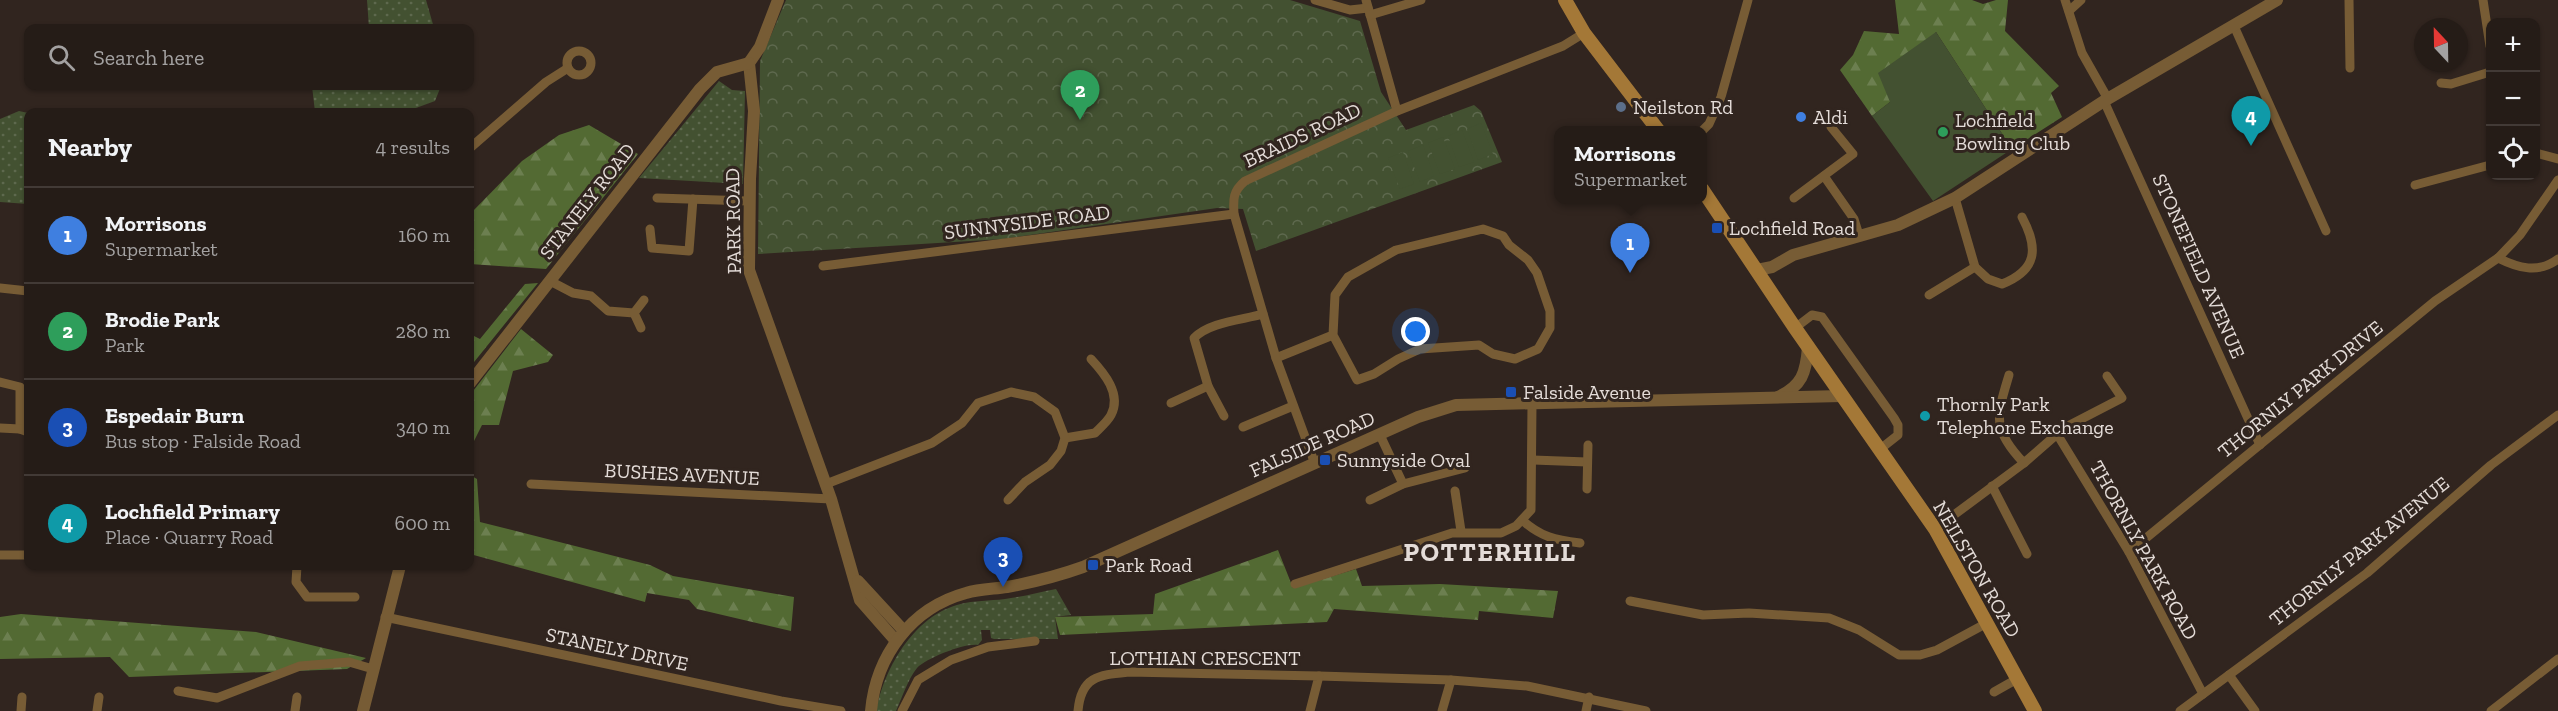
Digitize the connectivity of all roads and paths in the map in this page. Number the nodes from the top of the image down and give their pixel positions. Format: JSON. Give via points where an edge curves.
{"nodes":[{"id":1,"x":778,"y":0,"type":"edge"},
{"id":2,"x":1316,"y":0,"type":"edge"},
{"id":3,"x":1421,"y":0,"type":"edge"},
{"id":4,"x":1565,"y":0,"type":"edge"},
{"id":5,"x":1748,"y":0,"type":"edge"},
{"id":6,"x":2065,"y":0,"type":"edge"},
{"id":7,"x":2081,"y":0,"type":"edge"},
{"id":8,"x":2277,"y":0,"type":"edge"},
{"id":9,"x":2349,"y":0,"type":"edge"},
{"id":10,"x":2483,"y":0,"type":"edge"},
{"id":11,"x":1368,"y":8,"type":"edge"},
{"id":12,"x":2069,"y":10,"type":"junction"},
{"id":13,"x":2486,"y":20,"type":"edge"},
{"id":14,"x":2234,"y":26,"type":"junction"},
{"id":15,"x":1584,"y":33,"type":"junction"},
{"id":16,"x":749,"y":63,"type":"junction"},
{"id":17,"x":568,"y":68,"type":"dead end"},
{"id":18,"x":2350,"y":68,"type":"dead end"},
{"id":19,"x":2486,"y":73,"type":"edge"},
{"id":20,"x":2441,"y":83,"type":"dead end"},
{"id":21,"x":2106,"y":100,"type":"junction"},
{"id":22,"x":1397,"y":111,"type":"junction"},
{"id":23,"x":1655,"y":126,"type":"edge"},
{"id":24,"x":1707,"y":126,"type":"edge"},
{"id":25,"x":1832,"y":127,"type":"dead end"},
{"id":26,"x":474,"y":145,"type":"edge"},
{"id":27,"x":2540,"y":154,"type":"edge"},
{"id":28,"x":2558,"y":159,"type":"edge"},
{"id":29,"x":2486,"y":166,"type":"edge"},
{"id":30,"x":1824,"y":176,"type":"junction"},
{"id":31,"x":2558,"y":180,"type":"edge"},
{"id":32,"x":2415,"y":184,"type":"dead end"},
{"id":33,"x":1707,"y":196,"type":"edge"},
{"id":34,"x":657,"y":198,"type":"dead end"},
{"id":35,"x":1794,"y":198,"type":"dead end"},
{"id":36,"x":1955,"y":198,"type":"junction"},
{"id":37,"x":693,"y":199,"type":"junction"},
{"id":38,"x":749,"y":201,"type":"junction"},
{"id":39,"x":1234,"y":214,"type":"junction"},
{"id":40,"x":2022,"y":217,"type":"dead end"},
{"id":41,"x":650,"y":229,"type":"dead end"},
{"id":42,"x":2326,"y":231,"type":"dead end"},
{"id":43,"x":1859,"y":235,"type":"junction"},
{"id":44,"x":2498,"y":258,"type":"junction"},
{"id":45,"x":2558,"y":259,"type":"edge"},
{"id":46,"x":823,"y":266,"type":"dead end"},
{"id":47,"x":1975,"y":267,"type":"junction"},
{"id":48,"x":1757,"y":270,"type":"junction"},
{"id":49,"x":550,"y":281,"type":"junction"},
{"id":50,"x":0,"y":288,"type":"edge"},
{"id":51,"x":24,"y":291,"type":"edge"},
{"id":52,"x":1929,"y":295,"type":"dead end"},
{"id":53,"x":644,"y":300,"type":"dead end"},
{"id":54,"x":634,"y":313,"type":"junction"},
{"id":55,"x":1263,"y":314,"type":"junction"},
{"id":56,"x":641,"y":328,"type":"dead end"},
{"id":57,"x":1795,"y":328,"type":"junction"},
{"id":58,"x":1333,"y":335,"type":"junction"},
{"id":59,"x":1808,"y":347,"type":"junction"},
{"id":60,"x":1276,"y":358,"type":"junction"},
{"id":61,"x":1091,"y":359,"type":"dead end"},
{"id":62,"x":2009,"y":375,"type":"dead end"},
{"id":63,"x":2107,"y":376,"type":"dead end"},
{"id":64,"x":474,"y":378,"type":"edge"},
{"id":65,"x":0,"y":382,"type":"edge"},
{"id":66,"x":1208,"y":386,"type":"junction"},
{"id":67,"x":24,"y":387,"type":"edge"},
{"id":68,"x":1842,"y":396,"type":"junction"},
{"id":69,"x":1774,"y":399,"type":"junction"},
{"id":70,"x":1171,"y":403,"type":"dead end"},
{"id":71,"x":1532,"y":404,"type":"junction"},
{"id":72,"x":1293,"y":406,"type":"junction"},
{"id":73,"x":2558,"y":415,"type":"edge"},
{"id":74,"x":1224,"y":416,"type":"dead end"},
{"id":75,"x":1243,"y":427,"type":"dead end"},
{"id":76,"x":0,"y":428,"type":"edge"},
{"id":77,"x":24,"y":430,"type":"edge"},
{"id":78,"x":2057,"y":434,"type":"junction"},
{"id":79,"x":1380,"y":435,"type":"junction"},
{"id":80,"x":1065,"y":438,"type":"junction"},
{"id":81,"x":1588,"y":445,"type":"dead end"},
{"id":82,"x":2260,"y":445,"type":"junction"},
{"id":83,"x":1879,"y":450,"type":"junction"},
{"id":84,"x":1533,"y":460,"type":"junction"},
{"id":85,"x":1587,"y":462,"type":"junction"},
{"id":86,"x":2024,"y":463,"type":"junction"},
{"id":87,"x":1315,"y":464,"type":"junction"},
{"id":88,"x":1465,"y":468,"type":"dead end"},
{"id":89,"x":531,"y":484,"type":"dead end"},
{"id":90,"x":826,"y":484,"type":"junction"},
{"id":91,"x":1404,"y":484,"type":"junction"},
{"id":92,"x":1992,"y":486,"type":"junction"},
{"id":93,"x":1587,"y":489,"type":"dead end"},
{"id":94,"x":1455,"y":491,"type":"dead end"},
{"id":95,"x":831,"y":499,"type":"junction"},
{"id":96,"x":1008,"y":500,"type":"dead end"},
{"id":97,"x":1370,"y":500,"type":"dead end"},
{"id":98,"x":1522,"y":520,"type":"junction"},
{"id":99,"x":1935,"y":529,"type":"junction"},
{"id":100,"x":1461,"y":531,"type":"junction"},
{"id":101,"x":1580,"y":543,"type":"dead end"},
{"id":102,"x":2129,"y":552,"type":"junction"},
{"id":103,"x":2027,"y":554,"type":"dead end"},
{"id":104,"x":0,"y":555,"type":"edge"},
{"id":105,"x":24,"y":555,"type":"edge"},
{"id":106,"x":297,"y":570,"type":"edge"},
{"id":107,"x":399,"y":570,"type":"edge"},
{"id":108,"x":1295,"y":584,"type":"dead end"},
{"id":109,"x":355,"y":597,"type":"dead end"},
{"id":110,"x":1630,"y":601,"type":"dead end"},
{"id":111,"x":386,"y":617,"type":"junction"},
{"id":112,"x":1987,"y":623,"type":"junction"},
{"id":113,"x":900,"y":636,"type":"junction"},
{"id":114,"x":1035,"y":641,"type":"dead end"},
{"id":115,"x":2558,"y":659,"type":"edge"},
{"id":116,"x":373,"y":669,"type":"junction"},
{"id":117,"x":2229,"y":675,"type":"junction"},
{"id":118,"x":1319,"y":676,"type":"junction"},
{"id":119,"x":2017,"y":679,"type":"junction"},
{"id":120,"x":1451,"y":680,"type":"junction"},
{"id":121,"x":178,"y":691,"type":"dead end"},
{"id":122,"x":1994,"y":692,"type":"dead end"},
{"id":123,"x":2203,"y":694,"type":"junction"},
{"id":124,"x":22,"y":697,"type":"dead end"},
{"id":125,"x":99,"y":697,"type":"dead end"},
{"id":126,"x":297,"y":697,"type":"dead end"},
{"id":127,"x":1589,"y":697,"type":"junction"},
{"id":128,"x":21,"y":711,"type":"edge"},
{"id":129,"x":98,"y":711,"type":"edge"},
{"id":130,"x":296,"y":711,"type":"edge"},
{"id":131,"x":363,"y":711,"type":"edge"},
{"id":132,"x":842,"y":711,"type":"edge"},
{"id":133,"x":871,"y":711,"type":"edge"},
{"id":134,"x":902,"y":711,"type":"edge"},
{"id":135,"x":1078,"y":711,"type":"edge"},
{"id":136,"x":1311,"y":711,"type":"edge"},
{"id":137,"x":1442,"y":711,"type":"edge"},
{"id":138,"x":1586,"y":711,"type":"edge"},
{"id":139,"x":1646,"y":711,"type":"edge"},
{"id":140,"x":2035,"y":711,"type":"edge"},
{"id":141,"x":2180,"y":711,"type":"edge"},
{"id":142,"x":2255,"y":711,"type":"edge"},
{"id":143,"x":2491,"y":711,"type":"edge"}],
"edges":[{"from":1,"to":16,"type":"street","via":[[760,47]]},
{"from":2,"to":11,"type":"street","via":[[1350,10]]},
{"from":3,"to":11,"type":"street"},
{"from":4,"to":15,"type":"main road"},
{"from":5,"to":24,"type":"street","via":[[1720,97]]},
{"from":6,"to":12,"type":"street","name":"STONEFIELD AVENUE"},
{"from":7,"to":12,"type":"street"},
{"from":8,"to":14,"type":"street"},
{"from":9,"to":18,"type":"street"},
{"from":10,"to":13,"type":"street"},
{"from":11,"to":22,"type":"street"},
{"from":12,"to":21,"type":"street","name":"STONEFIELD AVENUE","via":[[2082,53]]},
{"from":14,"to":21,"type":"street"},
{"from":14,"to":42,"type":"street"},
{"from":15,"to":22,"type":"street","name":"BRAIDS ROAD","via":[[1563,46]]},
{"from":15,"to":23,"type":"main road"},
{"from":16,"to":38,"type":"street","name":"PARK ROAD","via":[[754,111]]},
{"from":16,"to":49,"type":"street","name":"STANELY ROAD","via":[[717,72],[700,89]]},
{"from":17,"to":26,"type":"street","via":[[546,82]]},
{"from":19,"to":20,"type":"street","via":[[2451,84]]},
{"from":21,"to":36,"type":"street"},
{"from":21,"to":82,"type":"street","name":"STONEFIELD AVENUE"},
{"from":22,"to":39,"type":"street","name":"BRAIDS ROAD","via":[[1245,181],[1232,197]]},
{"from":25,"to":30,"type":"street","via":[[1853,154]]},
{"from":27,"to":28,"type":"street"},
{"from":29,"to":32,"type":"street"},
{"from":30,"to":35,"type":"street"},
{"from":30,"to":43,"type":"street","via":[[1854,219]]},
{"from":31,"to":44,"type":"street","name":"THORNLY PARK DRIVE","via":[[2520,235]]},
{"from":33,"to":48,"type":"main road","name":"NEILSTON ROAD"},
{"from":34,"to":37,"type":"street"},
{"from":36,"to":43,"type":"street","via":[[1898,225]]},
{"from":36,"to":47,"type":"street"},
{"from":37,"to":38,"type":"street"},
{"from":37,"to":41,"type":"street","via":[[689,251],[651,248]]},
{"from":38,"to":90,"type":"street","name":"PARK ROAD","via":[[749,270]]},
{"from":39,"to":46,"type":"street","name":"SUNNYSIDE ROAD"},
{"from":39,"to":55,"type":"street","name":"BRAIDS ROAD"},
{"from":40,"to":47,"type":"street","via":[[2032,242],[2033,256],[2027,268],[2002,284],[1988,279]]},
{"from":43,"to":48,"type":"street"},
{"from":44,"to":45,"type":"street","via":[[2529,269]]},
{"from":44,"to":82,"type":"street","name":"THORNLY PARK DRIVE","via":[[2435,302]]},
{"from":47,"to":52,"type":"street"},
{"from":48,"to":57,"type":"main road","name":"NEILSTON ROAD"},
{"from":49,"to":54,"type":"street","via":[[573,293],[591,296],[608,311]]},
{"from":49,"to":64,"type":"street","name":"STANELY ROAD"},
{"from":50,"to":51,"type":"street"},
{"from":53,"to":54,"type":"street"},
{"from":54,"to":56,"type":"street"},
{"from":55,"to":60,"type":"street","name":"BRAIDS ROAD"},
{"from":55,"to":66,"type":"street","via":[[1199,332],[1194,338]]},
{"from":57,"to":59,"type":"main road","name":"NEILSTON ROAD"},
{"from":57,"to":83,"type":"street","via":[[1812,315],[1822,317],[1894,417],[1898,435]]},
{"from":58,"to":58,"type":"street","via":[[1335,295],[1348,277],[1396,250],[1483,229],[1503,236],[1528,260],[1537,273],[1550,311],[1550,328],[1538,349],[1515,360],[1479,345],[1420,349],[1357,380]]},
{"from":58,"to":60,"type":"street"},
{"from":59,"to":68,"type":"main road","name":"NEILSTON ROAD"},
{"from":59,"to":69,"type":"street","via":[[1801,381],[1790,392]]},
{"from":60,"to":72,"type":"street","name":"BRAIDS ROAD"},
{"from":61,"to":80,"type":"street","via":[[1114,393],[1112,414],[1095,433]]},
{"from":62,"to":86,"type":"street","via":[[1999,422],[2003,435]]},
{"from":63,"to":78,"type":"street","via":[[2122,398]]},
{"from":65,"to":67,"type":"street"},
{"from":66,"to":70,"type":"street"},
{"from":66,"to":74,"type":"street"},
{"from":67,"to":77,"type":"street"},
{"from":68,"to":69,"type":"street","name":"FALSIDE ROAD"},
{"from":68,"to":83,"type":"main road","name":"NEILSTON ROAD"},
{"from":69,"to":71,"type":"street","name":"FALSIDE ROAD"},
{"from":71,"to":79,"type":"street","name":"FALSIDE ROAD","via":[[1456,405]]},
{"from":71,"to":84,"type":"street"},
{"from":72,"to":75,"type":"street"},
{"from":72,"to":87,"type":"street","name":"BRAIDS ROAD"},
{"from":73,"to":117,"type":"street","name":"THORNLY PARK AVENUE","via":[[2491,465],[2367,573]]},
{"from":76,"to":77,"type":"street"},
{"from":78,"to":86,"type":"street"},
{"from":78,"to":102,"type":"street","name":"THORNLY PARK ROAD"},
{"from":79,"to":87,"type":"street","name":"FALSIDE ROAD"},
{"from":79,"to":91,"type":"street"},
{"from":80,"to":90,"type":"street","via":[[1055,412],[1034,397],[1011,392],[978,403],[962,423],[932,443]]},
{"from":80,"to":96,"type":"street","via":[[1050,465]]},
{"from":81,"to":85,"type":"street"},
{"from":82,"to":102,"type":"street","name":"THORNLY PARK DRIVE"},
{"from":83,"to":99,"type":"main road","name":"NEILSTON ROAD"},
{"from":84,"to":85,"type":"street"},
{"from":84,"to":98,"type":"street","via":[[1532,510]]},
{"from":85,"to":93,"type":"street"},
{"from":86,"to":92,"type":"street"},
{"from":87,"to":113,"type":"street","name":"FALSIDE ROAD","via":[[1065,574],[963,593],[923,614]]},
{"from":88,"to":91,"type":"street"},
{"from":89,"to":95,"type":"street","name":"BUSHES AVENUE"},
{"from":90,"to":95,"type":"street","name":"PARK ROAD"},
{"from":91,"to":97,"type":"street"},
{"from":92,"to":99,"type":"street"},
{"from":92,"to":103,"type":"street"},
{"from":94,"to":100,"type":"street"},
{"from":95,"to":113,"type":"street","name":"PARK ROAD","via":[[860,600]]},
{"from":98,"to":100,"type":"street","via":[[1500,533]]},
{"from":98,"to":101,"type":"street","via":[[1538,535]]},
{"from":99,"to":112,"type":"main road","name":"NEILSTON ROAD"},
{"from":100,"to":108,"type":"street"},
{"from":102,"to":123,"type":"street","name":"THORNLY PARK ROAD"},
{"from":104,"to":105,"type":"street"},
{"from":106,"to":109,"type":"street","via":[[296,582],[307,597]]},
{"from":107,"to":111,"type":"street"},
{"from":110,"to":112,"type":"street","via":[[1703,615],[1749,613],[1829,618],[1859,630],[1899,655],[1937,650]]},
{"from":111,"to":116,"type":"street"},
{"from":111,"to":132,"type":"street","name":"STANELY DRIVE"},
{"from":112,"to":119,"type":"main road","name":"NEILSTON ROAD"},
{"from":113,"to":133,"type":"street","via":[[880,669]]},
{"from":114,"to":134,"type":"street","via":[[988,647],[951,660],[918,680]]},
{"from":115,"to":143,"type":"street"},
{"from":116,"to":121,"type":"street","via":[[349,662],[300,666],[218,698]]},
{"from":116,"to":131,"type":"street"},
{"from":117,"to":123,"type":"street","name":"THORNLY PARK AVENUE"},
{"from":117,"to":142,"type":"street"},
{"from":118,"to":120,"type":"street"},
{"from":118,"to":135,"type":"street","name":"LOTHIAN CRESCENT","via":[[1129,672],[1102,675],[1090,680],[1079,699]]},
{"from":118,"to":136,"type":"street","name":"LOTHIAN CRESCENT"},
{"from":119,"to":122,"type":"street"},
{"from":119,"to":140,"type":"main road","name":"NEILSTON ROAD"},
{"from":120,"to":127,"type":"street","via":[[1527,686]]},
{"from":120,"to":137,"type":"street"},
{"from":123,"to":141,"type":"street","name":"THORNLY PARK AVENUE"},
{"from":124,"to":128,"type":"street"},
{"from":125,"to":129,"type":"street"},
{"from":126,"to":130,"type":"street"},
{"from":127,"to":138,"type":"street"},
{"from":127,"to":139,"type":"street"}]}
